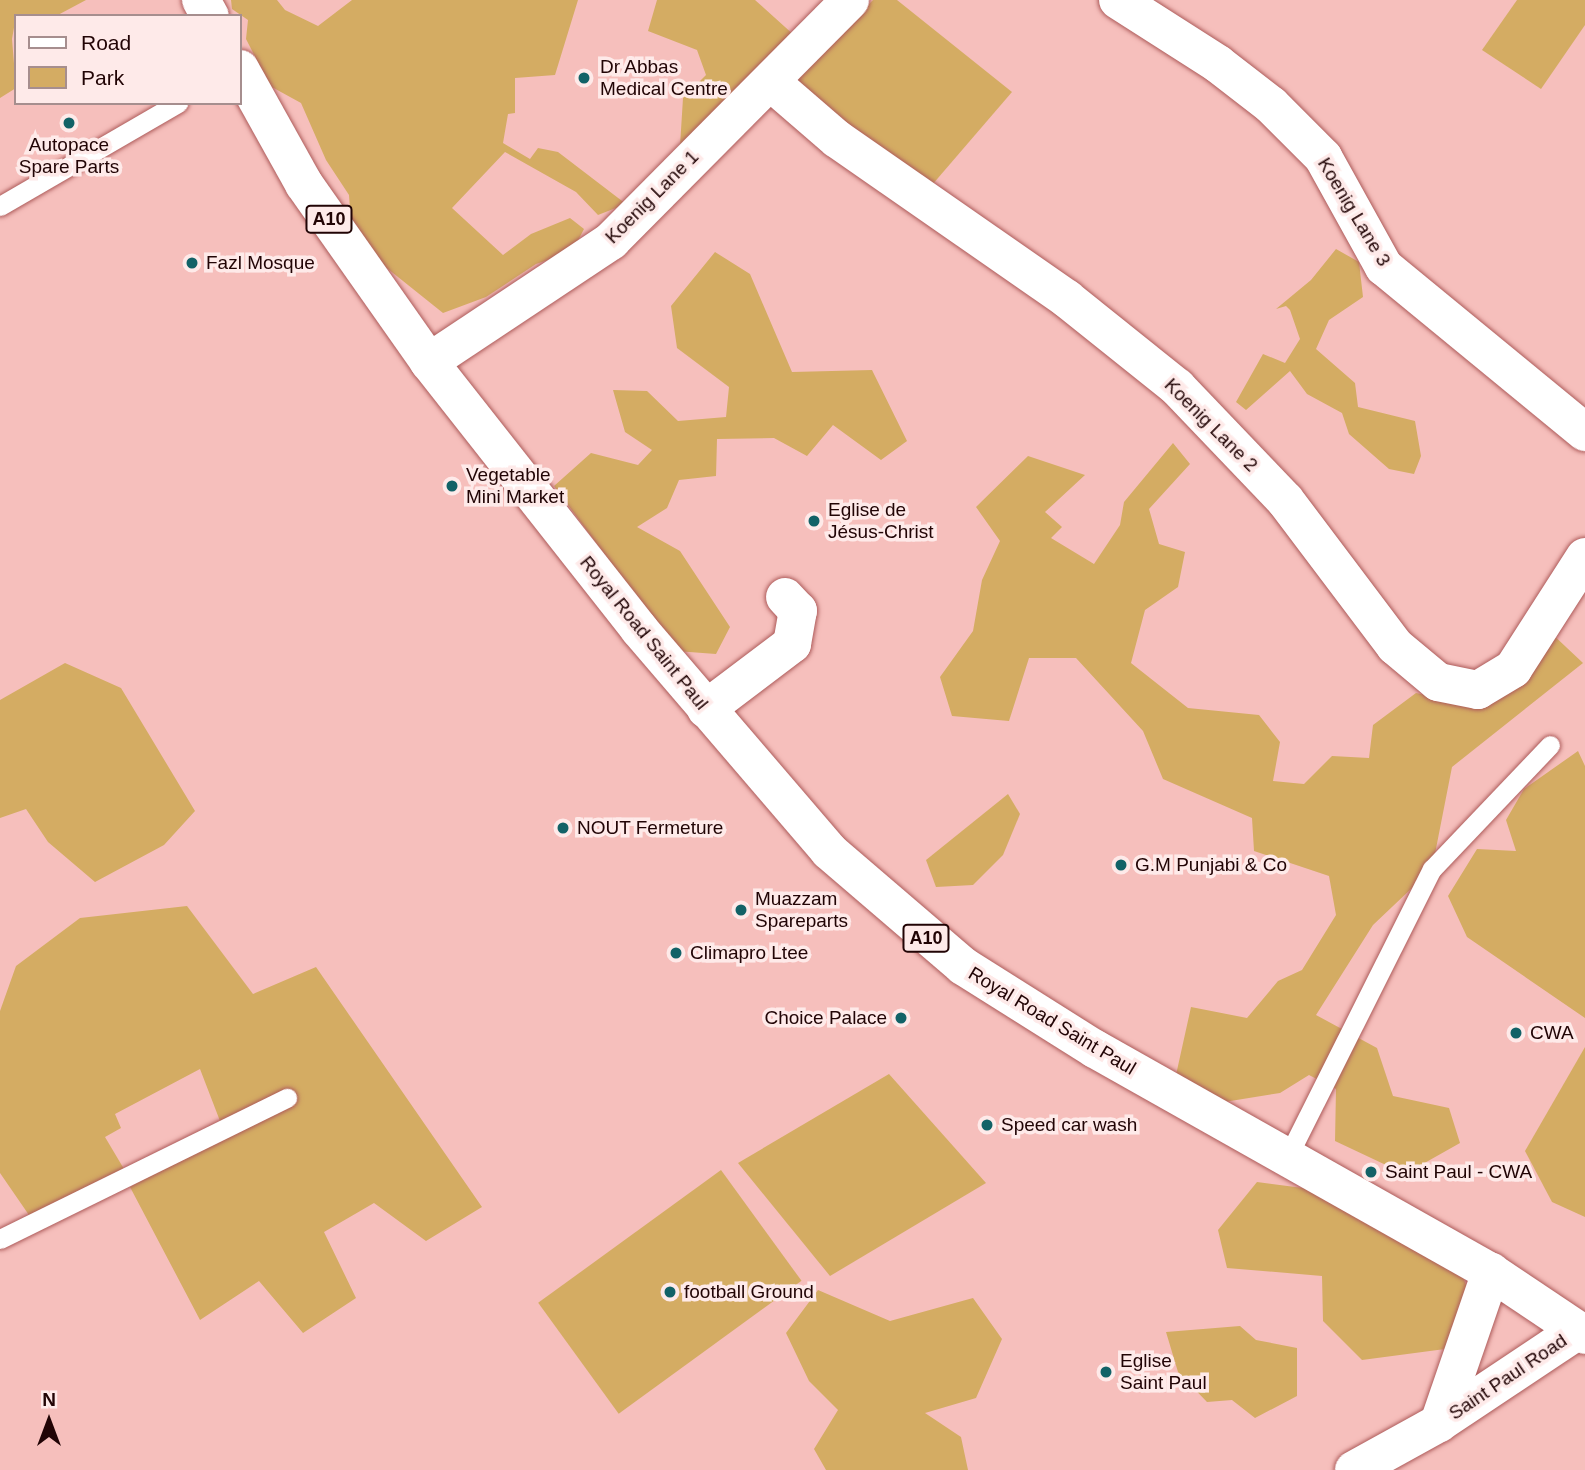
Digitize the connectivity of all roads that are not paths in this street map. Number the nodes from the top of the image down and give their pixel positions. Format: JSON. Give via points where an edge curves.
{"nodes":[{"id":1,"x":850,"y":0,"type":"edge"},
{"id":2,"x":1118,"y":0,"type":"edge"},
{"id":3,"x":242,"y":73,"type":"edge"},
{"id":4,"x":771,"y":82,"type":"junction"},
{"id":5,"x":175,"y":105,"type":"edge"},
{"id":6,"x":0,"y":206,"type":"edge"},
{"id":7,"x":429,"y":362,"type":"junction"},
{"id":8,"x":1585,"y":432,"type":"edge"},
{"id":9,"x":1585,"y":557,"type":"edge"},
{"id":10,"x":785,"y":597,"type":"dead end"},
{"id":11,"x":706,"y":709,"type":"junction"},
{"id":12,"x":1550,"y":745,"type":"dead end"},
{"id":13,"x":287,"y":1098,"type":"dead end"},
{"id":14,"x":1288,"y":1156,"type":"junction"},
{"id":15,"x":0,"y":1240,"type":"edge"},
{"id":16,"x":1491,"y":1272,"type":"junction"},
{"id":17,"x":1581,"y":1333,"type":"edge"},
{"id":18,"x":1439,"y":1423,"type":"junction"},
{"id":19,"x":1354,"y":1470,"type":"edge"}],
"edges":[{"from":1,"to":4,"type":"street","name":"Koenig Lane 1"},
{"from":2,"to":8,"type":"street","name":"Koenig Lane 3","via":[[1218,64],[1271,105],[1323,158],[1384,267]]},
{"from":3,"to":7,"type":"street","number":"A10","via":[[304,184]]},
{"from":4,"to":7,"type":"street","name":"Koenig Lane 1","via":[[611,242]]},
{"from":4,"to":9,"type":"street","name":"Koenig Lane 2","via":[[837,139],[1067,299],[1177,387],[1285,500],[1395,646],[1438,682],[1478,690],[1513,669]]},
{"from":5,"to":6,"type":"lane"},
{"from":7,"to":11,"type":"street","name":"Royal Road Saint Paul","number":"A10"},
{"from":10,"to":11,"type":"street","via":[[798,611],[792,644]]},
{"from":11,"to":14,"type":"street","name":"Royal Road Saint Paul","number":"A10","via":[[830,851],[963,966],[1095,1049]]},
{"from":12,"to":14,"type":"lane","via":[[1432,869]]},
{"from":13,"to":15,"type":"lane"},
{"from":14,"to":16,"type":"street","name":"Royal Road Saint Paul","number":"A10"},
{"from":16,"to":17,"type":"street","name":"Royal Road Saint Paul","number":"A10"},
{"from":16,"to":18,"type":"street","name":"Saint Paul Road"},
{"from":17,"to":18,"type":"street","name":"Saint Paul Road"},
{"from":18,"to":19,"type":"street","name":"Saint Paul Road"}]}
